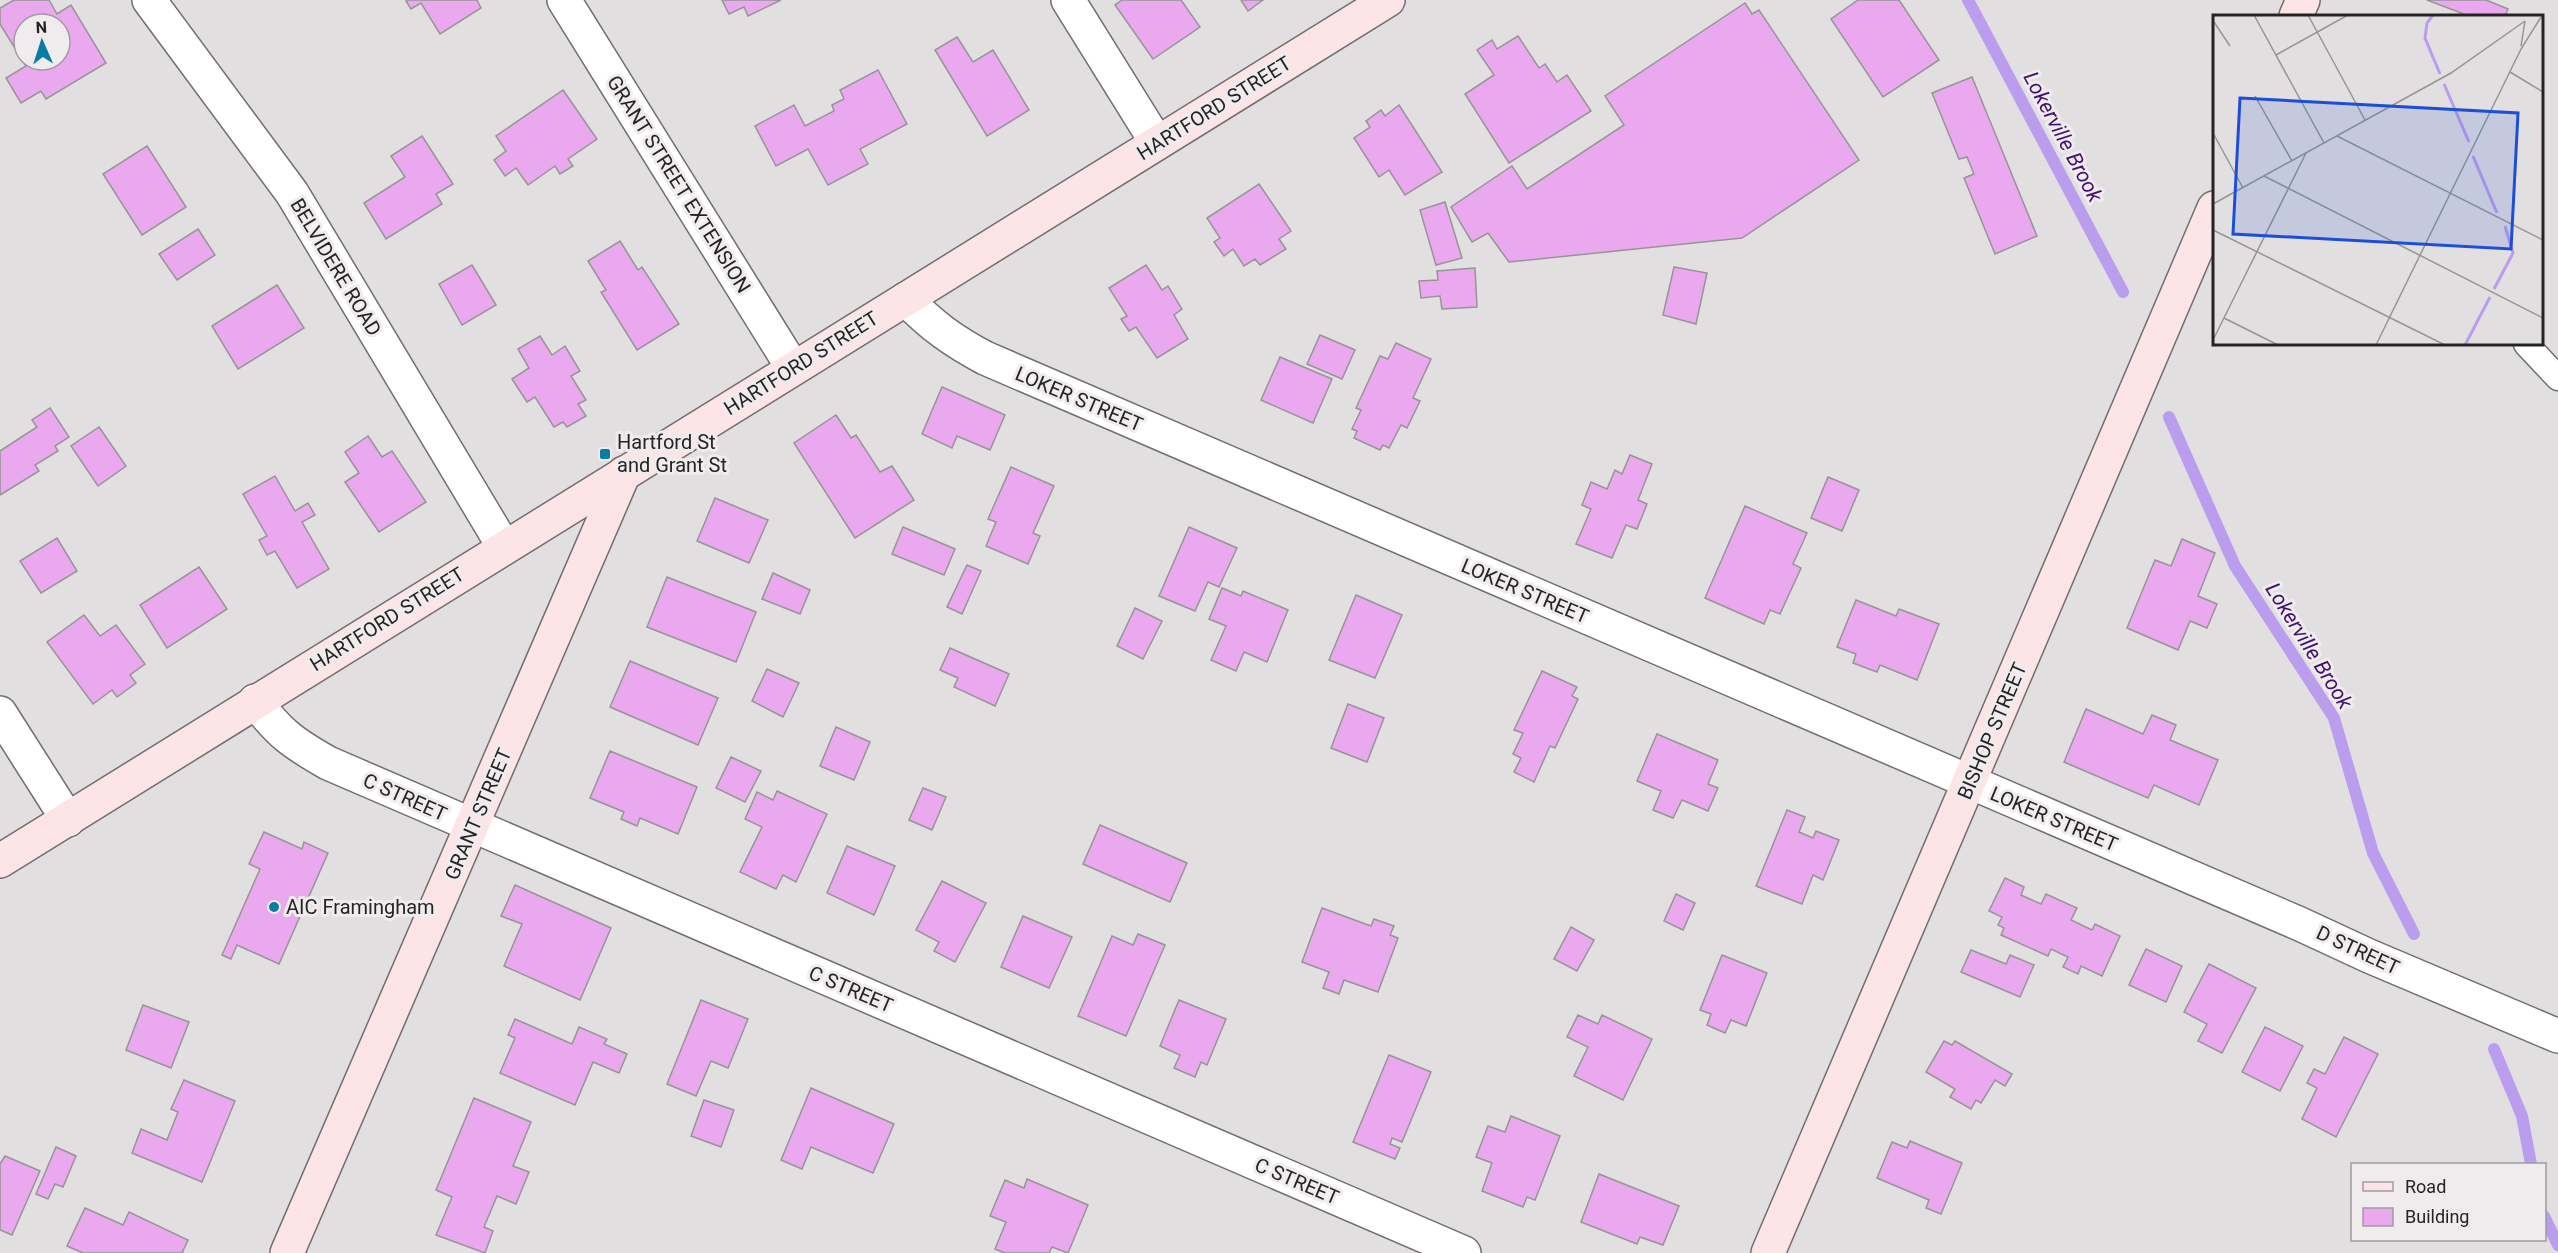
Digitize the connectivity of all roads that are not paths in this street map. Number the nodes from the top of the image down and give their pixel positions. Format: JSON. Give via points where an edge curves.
{"nodes":[{"id":1,"x":149,"y":0,"type":"edge"},
{"id":2,"x":564,"y":0,"type":"edge"},
{"id":3,"x":1068,"y":0,"type":"edge"},
{"id":4,"x":1388,"y":0,"type":"edge"},
{"id":5,"x":2303,"y":0,"type":"edge"},
{"id":6,"x":2296,"y":15,"type":"edge"},
{"id":7,"x":1157,"y":143,"type":"junction"},
{"id":8,"x":2213,"y":209,"type":"edge"},
{"id":9,"x":906,"y":299,"type":"junction"},
{"id":10,"x":2527,"y":345,"type":"edge"},
{"id":11,"x":793,"y":368,"type":"junction"},
{"id":12,"x":2558,"y":378,"type":"edge"},
{"id":13,"x":624,"y":473,"type":"junction"},
{"id":14,"x":504,"y":547,"type":"junction"},
{"id":15,"x":255,"y":701,"type":"junction"},
{"id":16,"x":0,"y":713,"type":"edge"},
{"id":17,"x":1970,"y":783,"type":"junction"},
{"id":18,"x":68,"y":820,"type":"junction"},
{"id":19,"x":473,"y":827,"type":"junction"},
{"id":20,"x":0,"y":861,"type":"edge"},
{"id":21,"x":2157,"y":864,"type":"joint"},
{"id":22,"x":2558,"y":1036,"type":"edge"},
{"id":23,"x":287,"y":1253,"type":"edge"},
{"id":24,"x":1464,"y":1253,"type":"edge"},
{"id":25,"x":1768,"y":1253,"type":"edge"}],
"edges":[{"from":1,"to":14,"type":"street","name":"BELVIDERE ROAD","via":[[292,193]]},
{"from":2,"to":11,"type":"street","name":"GRANT STREET EXTENSION"},
{"from":3,"to":7,"type":"street"},
{"from":4,"to":7,"type":"street","name":"HARTFORD STREET"},
{"from":5,"to":6,"type":"street"},
{"from":7,"to":9,"type":"street","name":"HARTFORD STREET"},
{"from":8,"to":17,"type":"street","name":"BISHOP STREET"},
{"from":9,"to":11,"type":"street","name":"HARTFORD STREET"},
{"from":9,"to":17,"type":"street","name":"LOKER STREET","via":[[929,323],[985,358]]},
{"from":10,"to":12,"type":"lane"},
{"from":11,"to":13,"type":"street","name":"HARTFORD STREET"},
{"from":13,"to":14,"type":"street","name":"HARTFORD STREET"},
{"from":13,"to":19,"type":"street","name":"GRANT STREET"},
{"from":14,"to":15,"type":"street","name":"HARTFORD STREET"},
{"from":15,"to":18,"type":"street","name":"HARTFORD STREET"},
{"from":15,"to":19,"type":"street","name":"C STREET","via":[[276,728],[300,747]]},
{"from":16,"to":18,"type":"street"},
{"from":17,"to":21,"type":"street","name":"LOKER STREET"},
{"from":17,"to":25,"type":"street","name":"BISHOP STREET"},
{"from":18,"to":20,"type":"street","name":"HARTFORD STREET"},
{"from":19,"to":23,"type":"street","name":"GRANT STREET"},
{"from":19,"to":24,"type":"street","name":"C STREET"},
{"from":21,"to":22,"type":"street","name":"D STREET"}]}
